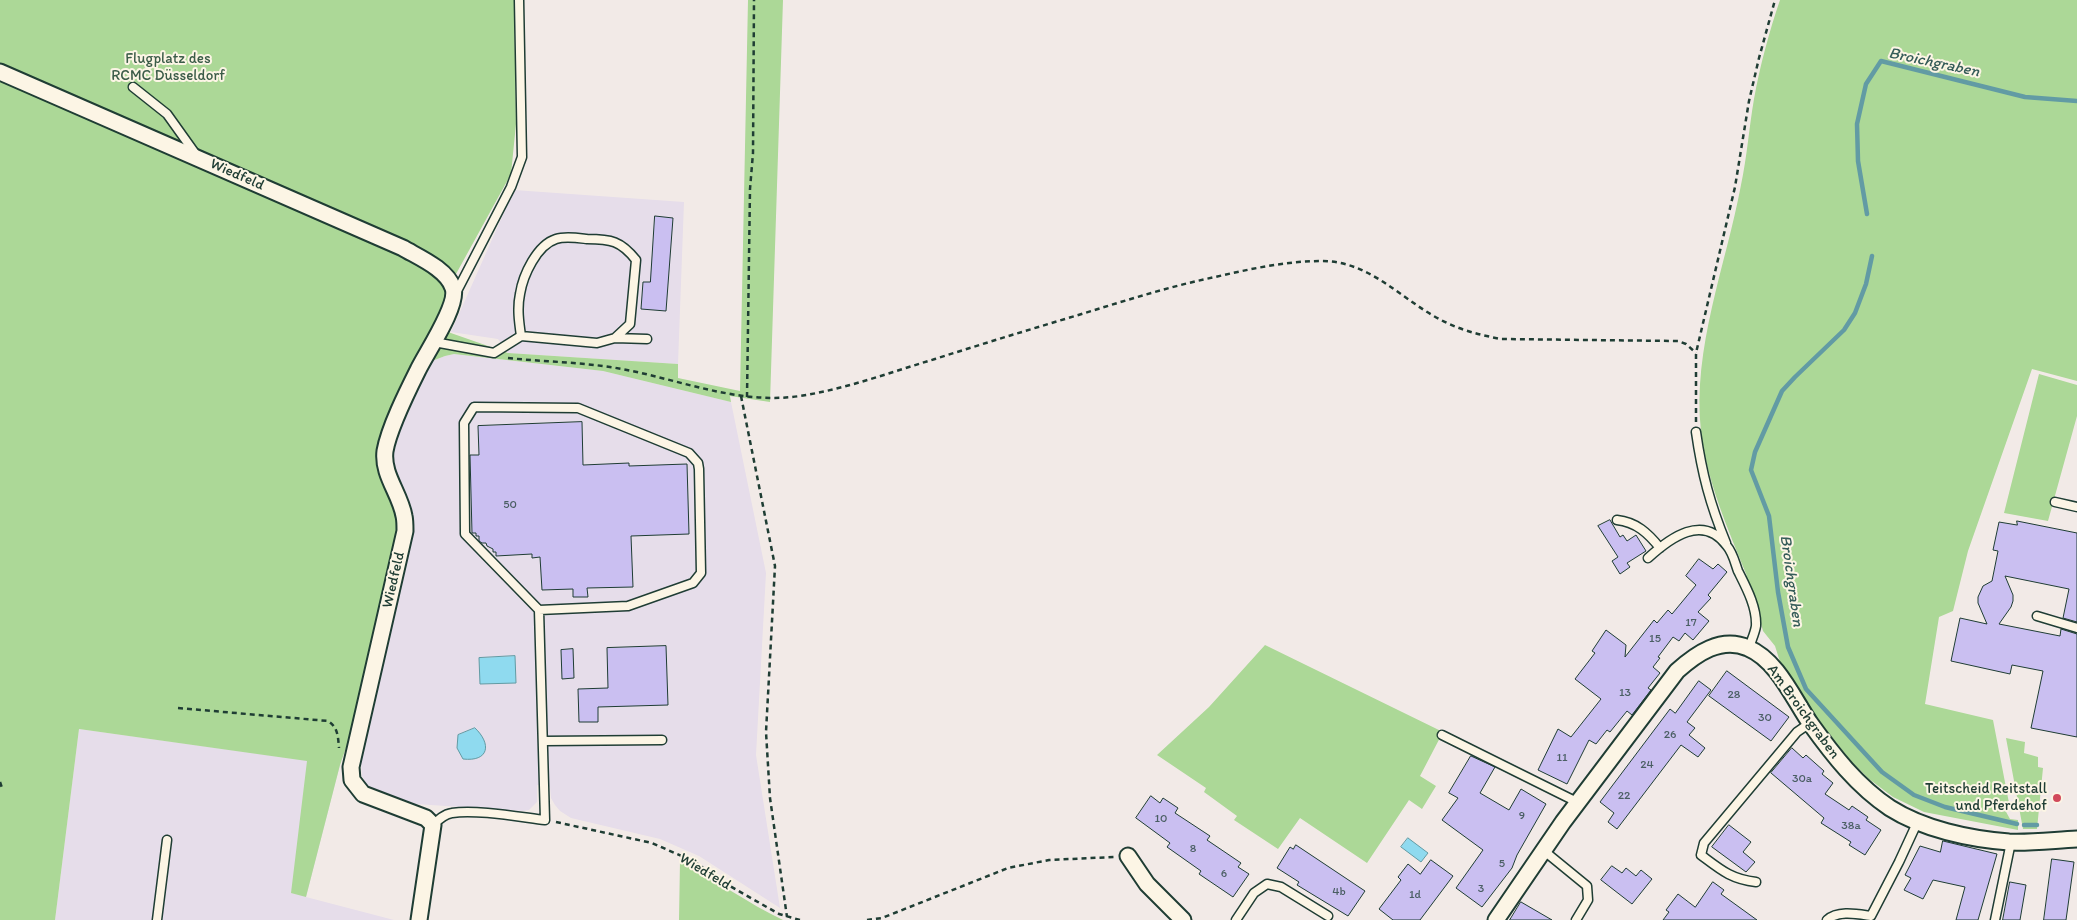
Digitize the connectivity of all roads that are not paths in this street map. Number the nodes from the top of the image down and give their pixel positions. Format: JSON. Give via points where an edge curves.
{"nodes":[{"id":1,"x":519,"y":0,"type":"edge"},
{"id":2,"x":0,"y":72,"type":"edge"},
{"id":3,"x":133,"y":87,"type":"dead end"},
{"id":4,"x":198,"y":158,"type":"junction"},
{"id":5,"x":453,"y":300,"type":"junction"},
{"id":6,"x":521,"y":336,"type":"junction"},
{"id":7,"x":615,"y":338,"type":"junction"},
{"id":8,"x":647,"y":339,"type":"dead end"},
{"id":9,"x":434,"y":342,"type":"junction"},
{"id":10,"x":1696,"y":432,"type":"road end"},
{"id":11,"x":2055,"y":502,"type":"dead end"},
{"id":12,"x":2077,"y":507,"type":"edge"},
{"id":13,"x":1617,"y":520,"type":"dead end"},
{"id":14,"x":1727,"y":545,"type":"junction"},
{"id":15,"x":1660,"y":548,"type":"junction"},
{"id":16,"x":1648,"y":558,"type":"dead end"},
{"id":17,"x":539,"y":610,"type":"junction"},
{"id":18,"x":2037,"y":616,"type":"dead end"},
{"id":19,"x":2077,"y":628,"type":"edge"},
{"id":20,"x":1748,"y":648,"type":"junction"},
{"id":21,"x":1810,"y":723,"type":"junction"},
{"id":22,"x":1442,"y":735,"type":"dead end"},
{"id":23,"x":662,"y":740,"type":"dead end"},
{"id":24,"x":544,"y":741,"type":"junction"},
{"id":25,"x":1578,"y":802,"type":"junction"},
{"id":26,"x":1917,"y":822,"type":"junction"},
{"id":27,"x":432,"y":825,"type":"junction"},
{"id":28,"x":2077,"y":839,"type":"edge"},
{"id":29,"x":167,"y":840,"type":"dead end"},
{"id":30,"x":2011,"y":842,"type":"junction"},
{"id":31,"x":1542,"y":850,"type":"junction"},
{"id":32,"x":1128,"y":856,"type":"road end"},
{"id":33,"x":1756,"y":882,"type":"dead end"},
{"id":34,"x":1328,"y":916,"type":"dead end"},
{"id":35,"x":1870,"y":918,"type":"edge"},
{"id":36,"x":157,"y":920,"type":"edge"},
{"id":37,"x":419,"y":920,"type":"edge"},
{"id":38,"x":1183,"y":920,"type":"edge"},
{"id":39,"x":1236,"y":920,"type":"edge"},
{"id":40,"x":1496,"y":920,"type":"edge"},
{"id":41,"x":1576,"y":920,"type":"edge"},
{"id":42,"x":1827,"y":920,"type":"edge"},
{"id":43,"x":1995,"y":920,"type":"edge"}],
"edges":[{"from":1,"to":5,"type":"lane","name":"Wiedfeld","via":[[522,157],[511,187]]},
{"from":2,"to":4,"type":"street","name":"Wiedfeld"},
{"from":3,"to":4,"type":"lane","via":[[167,114]]},
{"from":4,"to":5,"type":"street","name":"Wiedfeld","via":[[425,260],[438,269],[453,287]]},
{"from":5,"to":9,"type":"street","name":"Wiedfeld"},
{"from":6,"to":7,"type":"lane","via":[[597,343]]},
{"from":6,"to":7,"type":"lane","via":[[518,318],[520,293],[530,266],[544,245],[557,238],[608,239],[626,247],[636,260],[630,324]]},
{"from":6,"to":9,"type":"lane","via":[[494,353]]},
{"from":7,"to":8,"type":"lane"},
{"from":9,"to":27,"type":"street","name":"Wiedfeld","via":[[400,410],[385,451],[386,471],[404,515],[405,531],[351,767],[352,780],[363,794],[426,818]]},
{"from":10,"to":14,"type":"lane","via":[[1711,507]]},
{"from":11,"to":12,"type":"lane"},
{"from":13,"to":15,"type":"lane","via":[[1646,532]]},
{"from":14,"to":15,"type":"lane","via":[[1710,532],[1698,530],[1686,531]]},
{"from":14,"to":20,"type":"lane","via":[[1754,609],[1756,625]]},
{"from":15,"to":16,"type":"lane"},
{"from":17,"to":17,"type":"lane","via":[[628,606],[693,583],[701,573],[699,478],[695,458],[578,408],[474,407],[464,422],[465,534]]},
{"from":17,"to":24,"type":"lane"},
{"from":18,"to":19,"type":"lane"},
{"from":20,"to":21,"type":"street","name":"Am Broichgraben","via":[[1766,660],[1778,674]]},
{"from":20,"to":25,"type":"street","name":"Am Broichgraben","via":[[1731,644],[1710,647],[1677,671]]},
{"from":21,"to":26,"type":"street","name":"Am Broichgraben","via":[[1866,790]]},
{"from":21,"to":33,"type":"lane","via":[[1797,732],[1704,843],[1701,855],[1737,880]]},
{"from":22,"to":25,"type":"lane"},
{"from":23,"to":24,"type":"lane"},
{"from":24,"to":27,"type":"lane","via":[[545,820],[465,812],[442,816]]},
{"from":25,"to":31,"type":"street","name":"Am Broichgraben"},
{"from":26,"to":30,"type":"street","name":"Am Broichgraben"},
{"from":26,"to":35,"type":"lane"},
{"from":27,"to":37,"type":"street"},
{"from":28,"to":30,"type":"street","name":"Am Broichgraben"},
{"from":29,"to":36,"type":"lane"},
{"from":30,"to":43,"type":"lane"},
{"from":31,"to":40,"type":"street","name":"Am Broichgraben"},
{"from":31,"to":41,"type":"lane","via":[[1587,886],[1588,900]]},
{"from":32,"to":38,"type":"street","via":[[1147,884]]},
{"from":34,"to":39,"type":"lane","via":[[1281,887],[1267,884],[1254,893]]},
{"from":35,"to":42,"type":"lane","via":[[1849,914],[1832,916]]}]}
